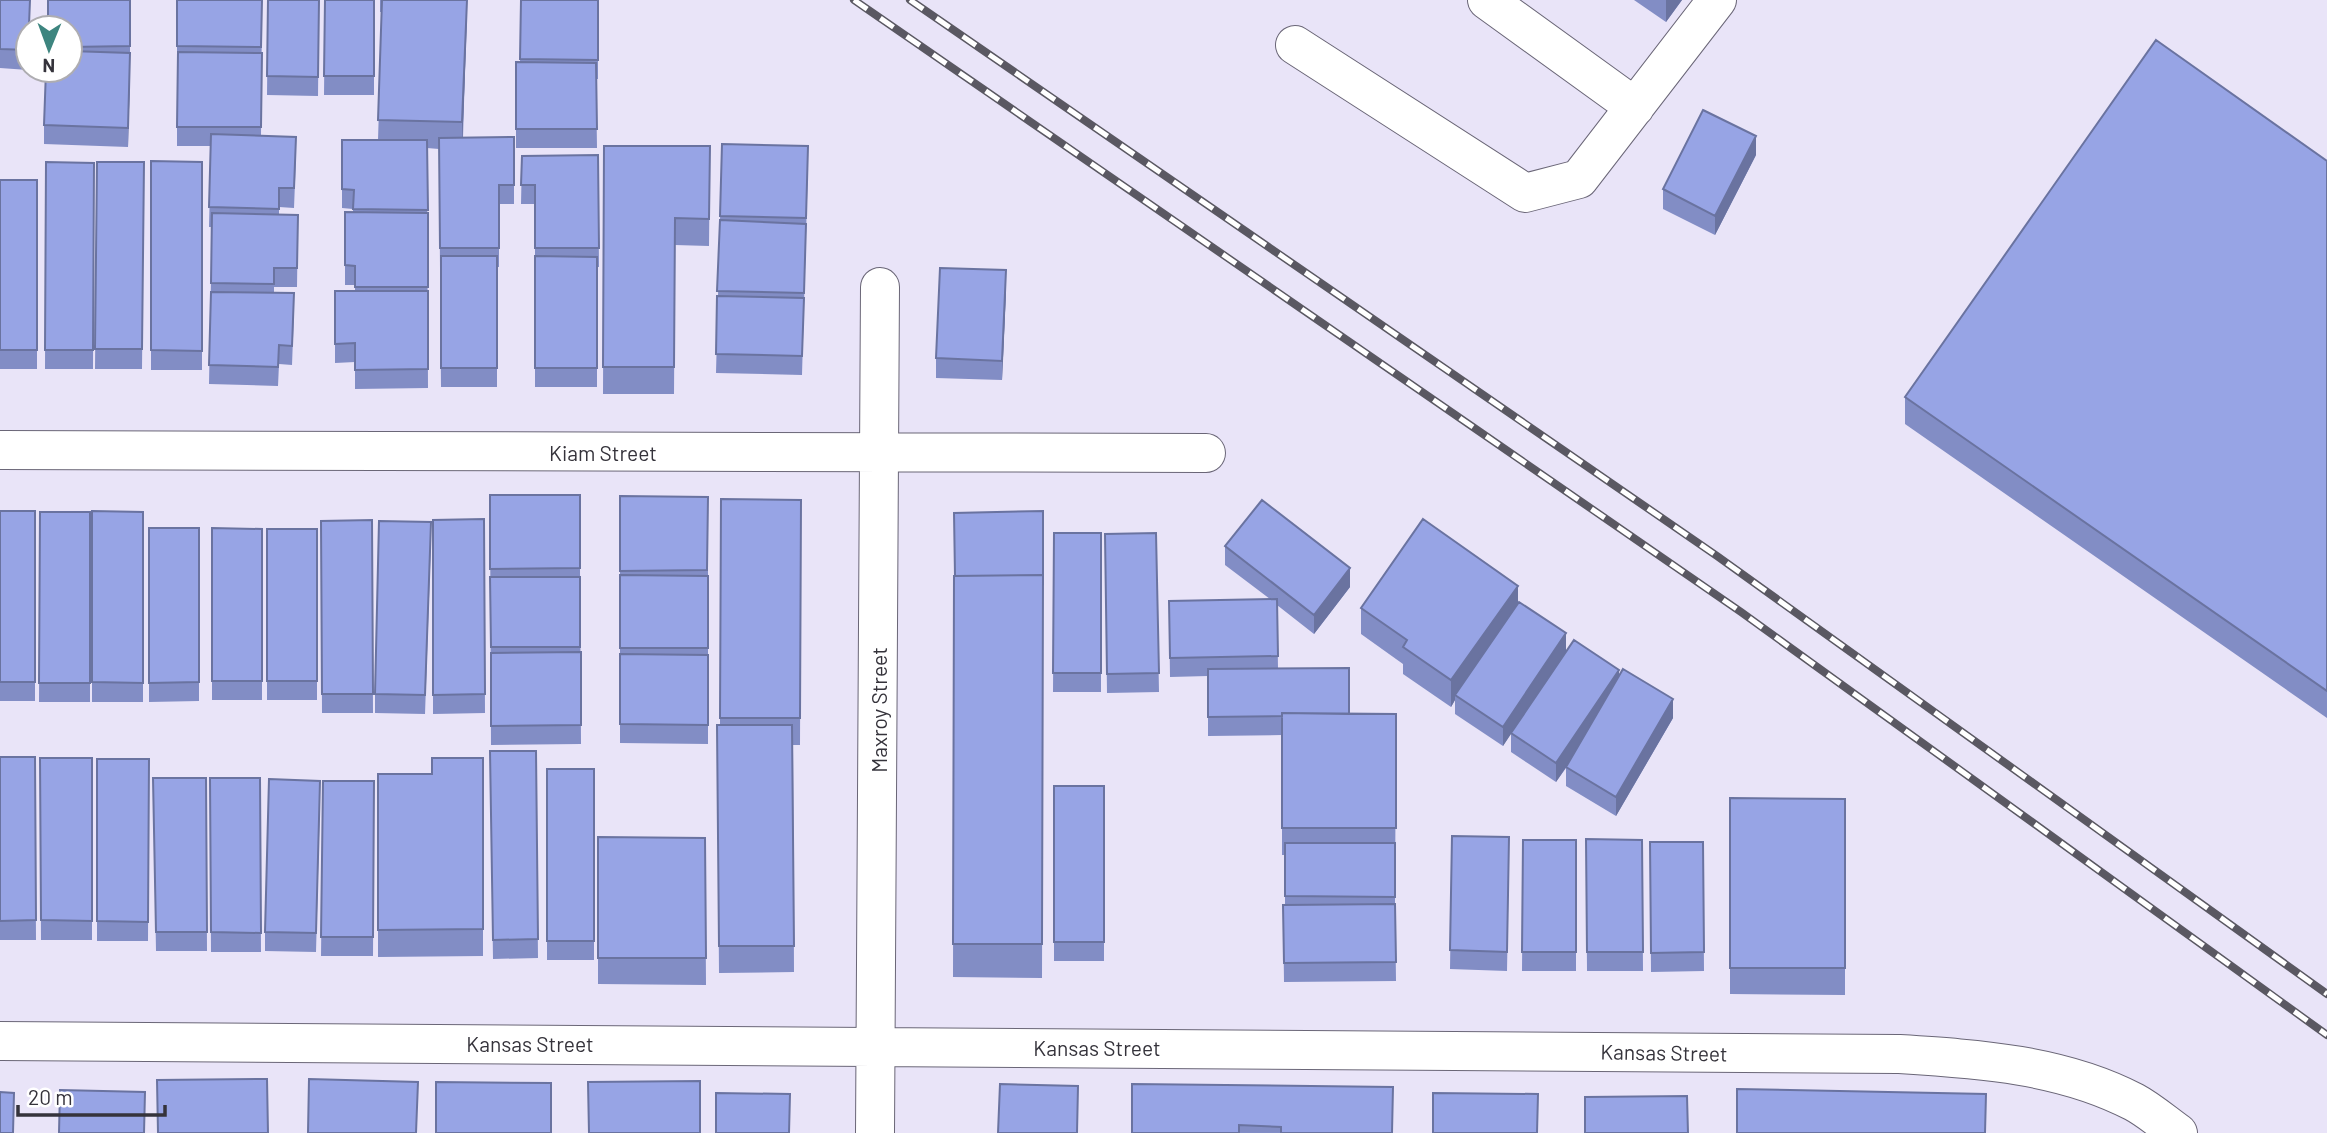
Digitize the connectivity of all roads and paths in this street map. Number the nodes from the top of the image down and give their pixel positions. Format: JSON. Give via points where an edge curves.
{"nodes":[{"id":1,"x":1487,"y":0,"type":"edge"},
{"id":2,"x":1717,"y":0,"type":"edge"},
{"id":3,"x":1295,"y":45,"type":"dead end"},
{"id":4,"x":1634,"y":107,"type":"junction"},
{"id":5,"x":880,"y":287,"type":"dead end"},
{"id":6,"x":0,"y":450,"type":"edge"},
{"id":7,"x":880,"y":453,"type":"junction"},
{"id":8,"x":1206,"y":453,"type":"dead end"},
{"id":9,"x":0,"y":1041,"type":"edge"},
{"id":10,"x":876,"y":1047,"type":"junction"},
{"id":11,"x":875,"y":1133,"type":"edge"},
{"id":12,"x":2178,"y":1133,"type":"edge"}],
"edges":[{"from":1,"to":4,"type":"street"},
{"from":2,"to":4,"type":"street"},
{"from":3,"to":4,"type":"street","via":[[1525,193],[1579,179]]},
{"from":5,"to":7,"type":"street","name":"Maxroy Street"},
{"from":6,"to":7,"type":"street","name":"Kiam Street"},
{"from":7,"to":8,"type":"street","name":"Kiam Street"},
{"from":7,"to":10,"type":"street","name":"Maxroy Street"},
{"from":9,"to":10,"type":"street","name":"Kansas Street"},
{"from":10,"to":11,"type":"street","name":"Maxroy Street"},
{"from":10,"to":12,"type":"street","name":"Kansas Street","via":[[1964,1058],[2088,1082],[2135,1103]]}]}
